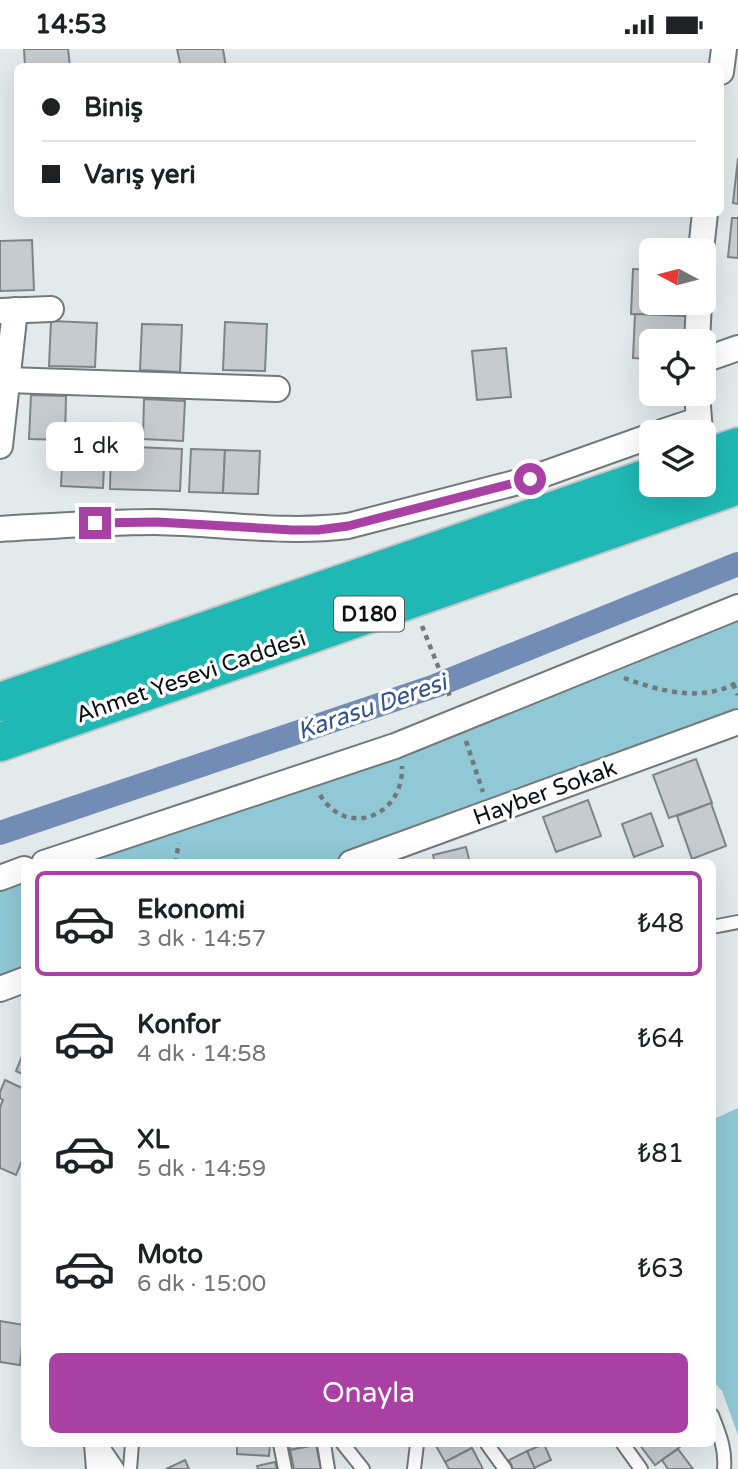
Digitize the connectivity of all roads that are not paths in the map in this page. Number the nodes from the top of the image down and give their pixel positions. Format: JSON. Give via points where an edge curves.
{"nodes":[{"id":1,"x":705,"y":217,"type":"edge"},
{"id":2,"x":702,"y":238,"type":"edge"},
{"id":3,"x":51,"y":309,"type":"dead end"},
{"id":4,"x":8,"y":311,"type":"edge"},
{"id":5,"x":738,"y":348,"type":"edge"},
{"id":6,"x":716,"y":356,"type":"edge"},
{"id":7,"x":8,"y":380,"type":"junction"},
{"id":8,"x":276,"y":389,"type":"dead end"},
{"id":9,"x":639,"y":440,"type":"edge"},
{"id":10,"x":0,"y":446,"type":"edge"},
{"id":11,"x":639,"y":481,"type":"edge"},
{"id":12,"x":738,"y":485,"type":"edge"},
{"id":13,"x":0,"y":529,"type":"edge"},
{"id":14,"x":738,"y":607,"type":"edge"},
{"id":15,"x":0,"y":702,"type":"edge"},
{"id":16,"x":738,"y":722,"type":"edge"},
{"id":17,"x":0,"y":742,"type":"edge"},
{"id":18,"x":56,"y":859,"type":"edge"},
{"id":19,"x":362,"y":859,"type":"edge"},
{"id":20,"x":21,"y":870,"type":"edge"},
{"id":21,"x":0,"y":878,"type":"edge"},
{"id":22,"x":738,"y":922,"type":"edge"},
{"id":23,"x":716,"y":926,"type":"edge"},
{"id":24,"x":21,"y":981,"type":"edge"},
{"id":25,"x":0,"y":989,"type":"edge"},
{"id":26,"x":716,"y":1425,"type":"edge"},
{"id":27,"x":99,"y":1447,"type":"edge"},
{"id":28,"x":101,"y":1447,"type":"edge"},
{"id":29,"x":132,"y":1447,"type":"edge"},
{"id":30,"x":281,"y":1447,"type":"edge"},
{"id":31,"x":324,"y":1447,"type":"edge"},
{"id":32,"x":345,"y":1447,"type":"edge"},
{"id":33,"x":417,"y":1447,"type":"edge"},
{"id":34,"x":489,"y":1447,"type":"edge"},
{"id":35,"x":625,"y":1447,"type":"edge"},
{"id":36,"x":99,"y":1469,"type":"edge"},
{"id":37,"x":117,"y":1469,"type":"edge"},
{"id":38,"x":130,"y":1469,"type":"edge"},
{"id":39,"x":285,"y":1469,"type":"edge"},
{"id":40,"x":328,"y":1469,"type":"edge"},
{"id":41,"x":363,"y":1469,"type":"edge"},
{"id":42,"x":414,"y":1469,"type":"edge"},
{"id":43,"x":505,"y":1469,"type":"edge"},
{"id":44,"x":641,"y":1469,"type":"edge"},
{"id":45,"x":724,"y":1469,"type":"edge"}],
"edges":[{"from":1,"to":2,"type":"street"},
{"from":3,"to":4,"type":"street"},
{"from":4,"to":7,"type":"street"},
{"from":5,"to":6,"type":"street"},
{"from":7,"to":8,"type":"street"},
{"from":7,"to":10,"type":"street"},
{"from":9,"to":13,"type":"street","via":[[530,479],[348,526],[292,530],[157,522]]},
{"from":11,"to":15,"type":"highway","name":"Ahmet Yesevi Caddesi","number":"D180"},
{"from":12,"to":17,"type":"highway","name":"Ahmet Yesevi Caddesi","number":"D180"},
{"from":14,"to":18,"type":"street","via":[[600,664],[456,712],[395,746]]},
{"from":16,"to":19,"type":"street","name":"Hayber Sokak"},
{"from":20,"to":21,"type":"street"},
{"from":22,"to":23,"type":"lane"},
{"from":24,"to":25,"type":"street"},
{"from":26,"to":45,"type":"lane"},
{"from":27,"to":36,"type":"street"},
{"from":28,"to":37,"type":"lane"},
{"from":29,"to":38,"type":"lane"},
{"from":30,"to":39,"type":"lane"},
{"from":31,"to":40,"type":"lane"},
{"from":32,"to":41,"type":"lane"},
{"from":33,"to":42,"type":"lane"},
{"from":34,"to":43,"type":"lane"},
{"from":35,"to":44,"type":"lane"}]}
